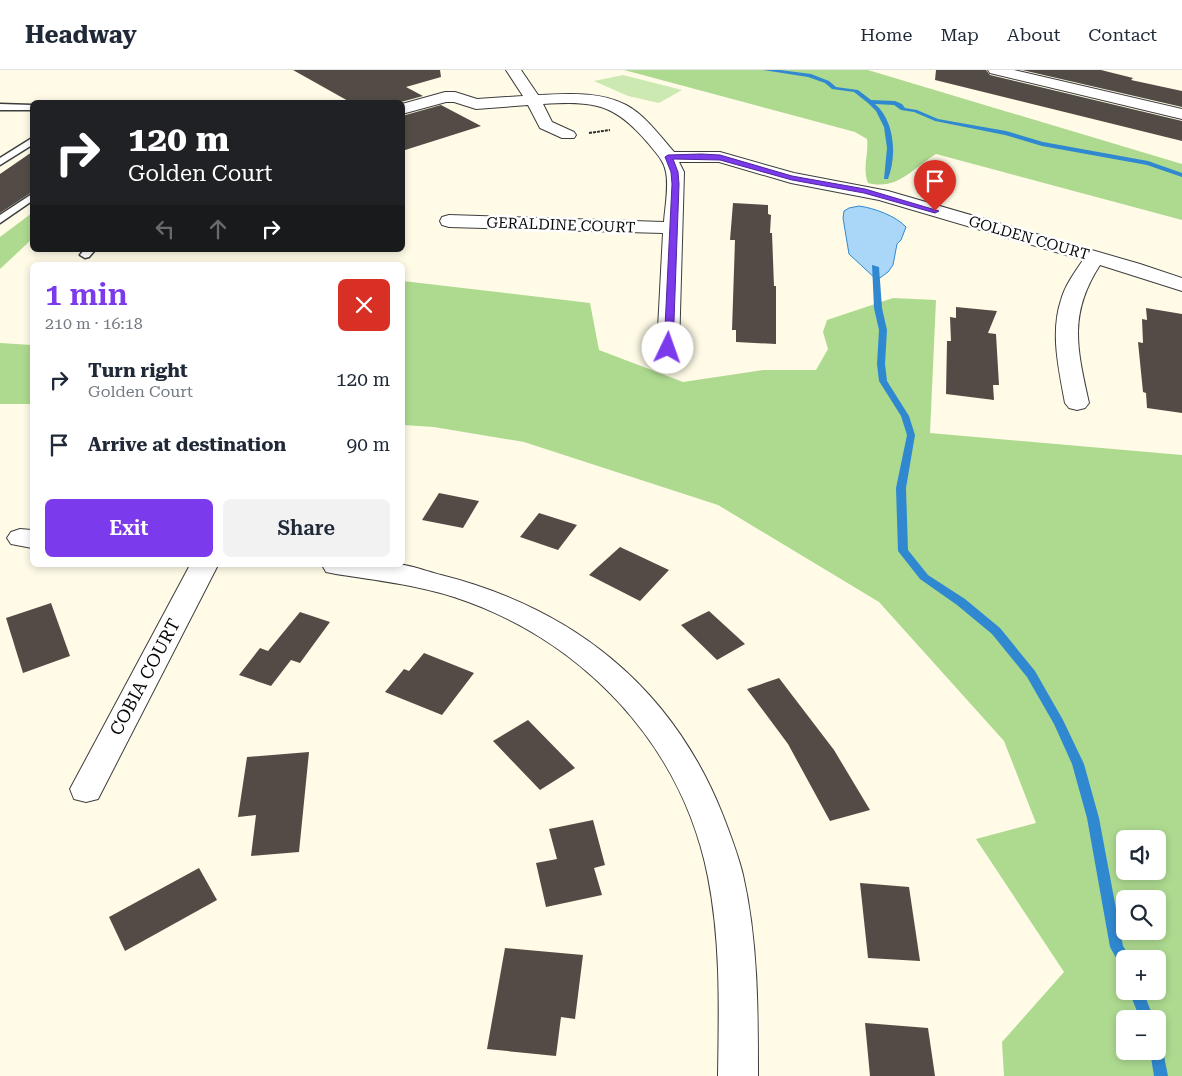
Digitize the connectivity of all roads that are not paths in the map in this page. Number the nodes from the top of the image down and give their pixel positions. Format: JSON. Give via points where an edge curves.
{"nodes":[{"id":1,"x":513,"y":70,"type":"edge"},
{"id":2,"x":995,"y":70,"type":"edge"},
{"id":3,"x":533,"y":100,"type":"junction"},
{"id":4,"x":0,"y":107,"type":"edge"},
{"id":5,"x":30,"y":108,"type":"edge"},
{"id":6,"x":405,"y":108,"type":"edge"},
{"id":7,"x":1182,"y":114,"type":"edge"},
{"id":8,"x":568,"y":135,"type":"road end"},
{"id":9,"x":30,"y":142,"type":"edge"},
{"id":10,"x":668,"y":157,"type":"junction"},
{"id":11,"x":0,"y":162,"type":"edge"},
{"id":12,"x":30,"y":198,"type":"edge"},
{"id":13,"x":0,"y":220,"type":"edge"},
{"id":14,"x":449,"y":221,"type":"dead end"},
{"id":15,"x":674,"y":228,"type":"junction"},
{"id":16,"x":1096,"y":257,"type":"junction"},
{"id":17,"x":1182,"y":285,"type":"edge"},
{"id":18,"x":668,"y":348,"type":"dead end"},
{"id":19,"x":1077,"y":403,"type":"dead end"},
{"id":20,"x":203,"y":567,"type":"edge"},
{"id":21,"x":361,"y":567,"type":"edge"},
{"id":22,"x":86,"y":789,"type":"dead end"},
{"id":23,"x":738,"y":1076,"type":"edge"}],
"edges":[{"from":1,"to":3,"type":"street"},
{"from":2,"to":7,"type":"street"},
{"from":3,"to":6,"type":"street","via":[[476,104],[445,97]]},
{"from":3,"to":8,"type":"street","via":[[546,125]]},
{"from":3,"to":10,"type":"street","via":[[578,98],[606,102],[622,109],[643,127]]},
{"from":4,"to":5,"type":"lane"},
{"from":9,"to":11,"type":"lane"},
{"from":10,"to":15,"type":"street","via":[[675,172]]},
{"from":10,"to":16,"type":"street","name":"GOLDEN COURT","via":[[729,159],[792,178],[882,195]]},
{"from":12,"to":13,"type":"lane"},
{"from":14,"to":15,"type":"street","name":"GERALDINE COURT"},
{"from":15,"to":18,"type":"street"},
{"from":16,"to":17,"type":"street","name":"GOLDEN COURT"},
{"from":16,"to":19,"type":"street","via":[[1078,282],[1070,302],[1071,372]]},
{"from":20,"to":22,"type":"street","name":"COBIA COURT"},
{"from":21,"to":23,"type":"street","via":[[426,578],[466,590],[523,614],[609,671],[638,700],[671,743],[698,792],[718,847],[729,896],[736,949]]}]}
